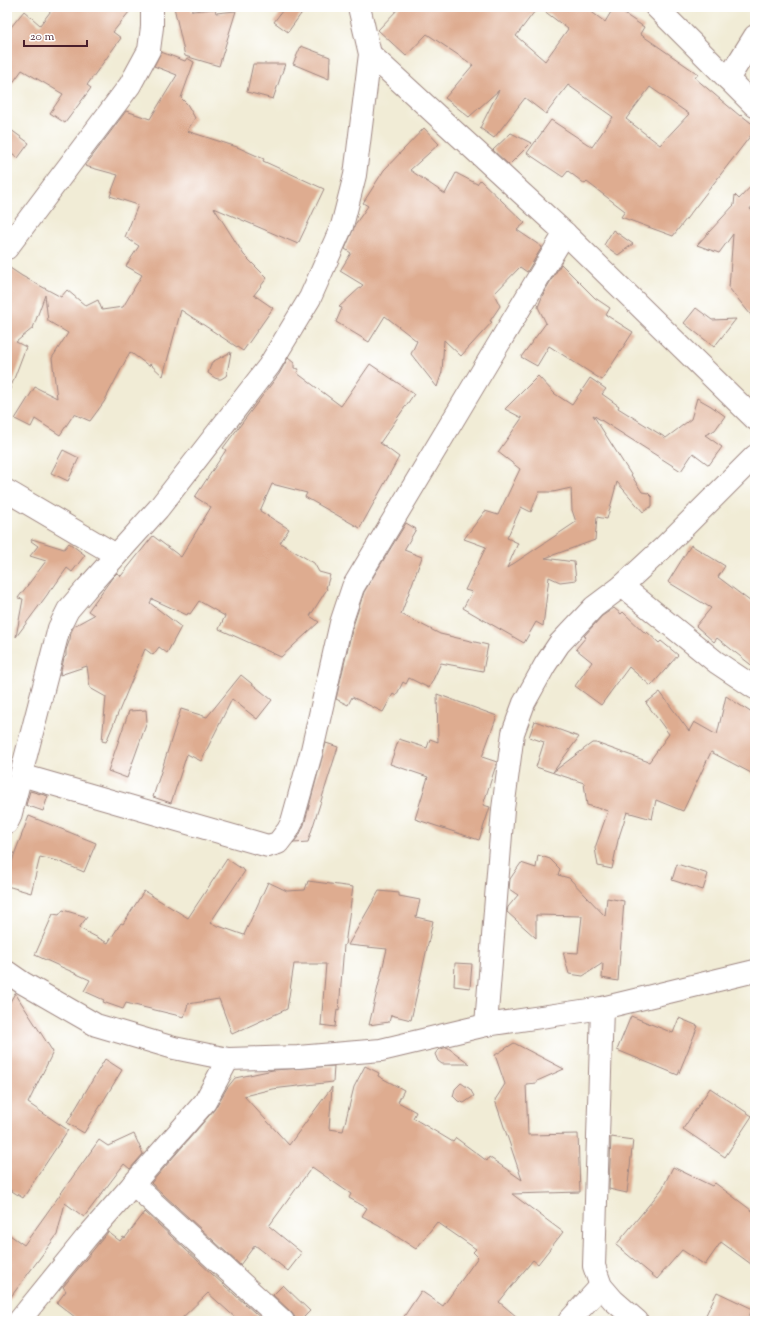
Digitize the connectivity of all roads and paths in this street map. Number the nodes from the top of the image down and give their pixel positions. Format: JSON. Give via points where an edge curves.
{"nodes":[{"id":1,"x":152,"y":7,"type":"edge"},
{"id":2,"x":359,"y":7,"type":"edge"},
{"id":3,"x":656,"y":7,"type":"edge"},
{"id":4,"x":755,"y":36,"type":"edge"},
{"id":5,"x":370,"y":54,"type":"junction"},
{"id":6,"x":728,"y":79,"type":"junction"},
{"id":7,"x":755,"y":106,"type":"edge"},
{"id":8,"x":565,"y":233,"type":"junction"},
{"id":9,"x":7,"y":248,"type":"edge"},
{"id":10,"x":755,"y":419,"type":"edge"},
{"id":11,"x":755,"y":456,"type":"edge"},
{"id":12,"x":7,"y":491,"type":"edge"},
{"id":13,"x":116,"y":555,"type":"junction"},
{"id":14,"x":622,"y":586,"type":"junction"},
{"id":15,"x":755,"y":688,"type":"edge"},
{"id":16,"x":21,"y":775,"type":"junction"},
{"id":17,"x":7,"y":823,"type":"edge"},
{"id":18,"x":755,"y":971,"type":"edge"},
{"id":19,"x":7,"y":972,"type":"edge"},
{"id":20,"x":602,"y":1008,"type":"junction"},
{"id":21,"x":486,"y":1025,"type":"junction"},
{"id":22,"x":228,"y":1059,"type":"junction"},
{"id":23,"x":133,"y":1184,"type":"junction"},
{"id":24,"x":601,"y":1286,"type":"junction"},
{"id":25,"x":19,"y":1321,"type":"edge"},
{"id":26,"x":283,"y":1321,"type":"edge"},
{"id":27,"x":569,"y":1321,"type":"edge"},
{"id":28,"x":637,"y":1321,"type":"edge"}],
"edges":[{"from":1,"to":9,"type":"street","via":[[149,50],[130,85]]},
{"from":2,"to":5,"type":"street"},
{"from":3,"to":6,"type":"street"},
{"from":4,"to":6,"type":"street"},
{"from":5,"to":8,"type":"street"},
{"from":5,"to":13,"type":"street","via":[[355,175],[342,226],[310,298],[269,366],[158,509]]},
{"from":6,"to":7,"type":"street"},
{"from":8,"to":10,"type":"street"},
{"from":8,"to":16,"type":"street","via":[[353,587],[341,623],[312,750],[292,822],[278,843],[268,846]]},
{"from":11,"to":14,"type":"street"},
{"from":12,"to":13,"type":"street"},
{"from":13,"to":16,"type":"street","via":[[68,610],[59,628]]},
{"from":14,"to":15,"type":"street","via":[[716,662]]},
{"from":14,"to":21,"type":"street","via":[[594,607],[559,644],[524,703],[513,733],[503,809]]},
{"from":16,"to":17,"type":"street"},
{"from":18,"to":20,"type":"street"},
{"from":19,"to":22,"type":"street","via":[[96,1025],[174,1048]]},
{"from":20,"to":21,"type":"street"},
{"from":20,"to":24,"type":"street","via":[[594,1266]]},
{"from":21,"to":22,"type":"street","via":[[382,1050],[298,1057]]},
{"from":22,"to":23,"type":"street","via":[[204,1102]]},
{"from":23,"to":25,"type":"street"},
{"from":23,"to":26,"type":"street"},
{"from":24,"to":27,"type":"street"},
{"from":24,"to":28,"type":"street"}]}
